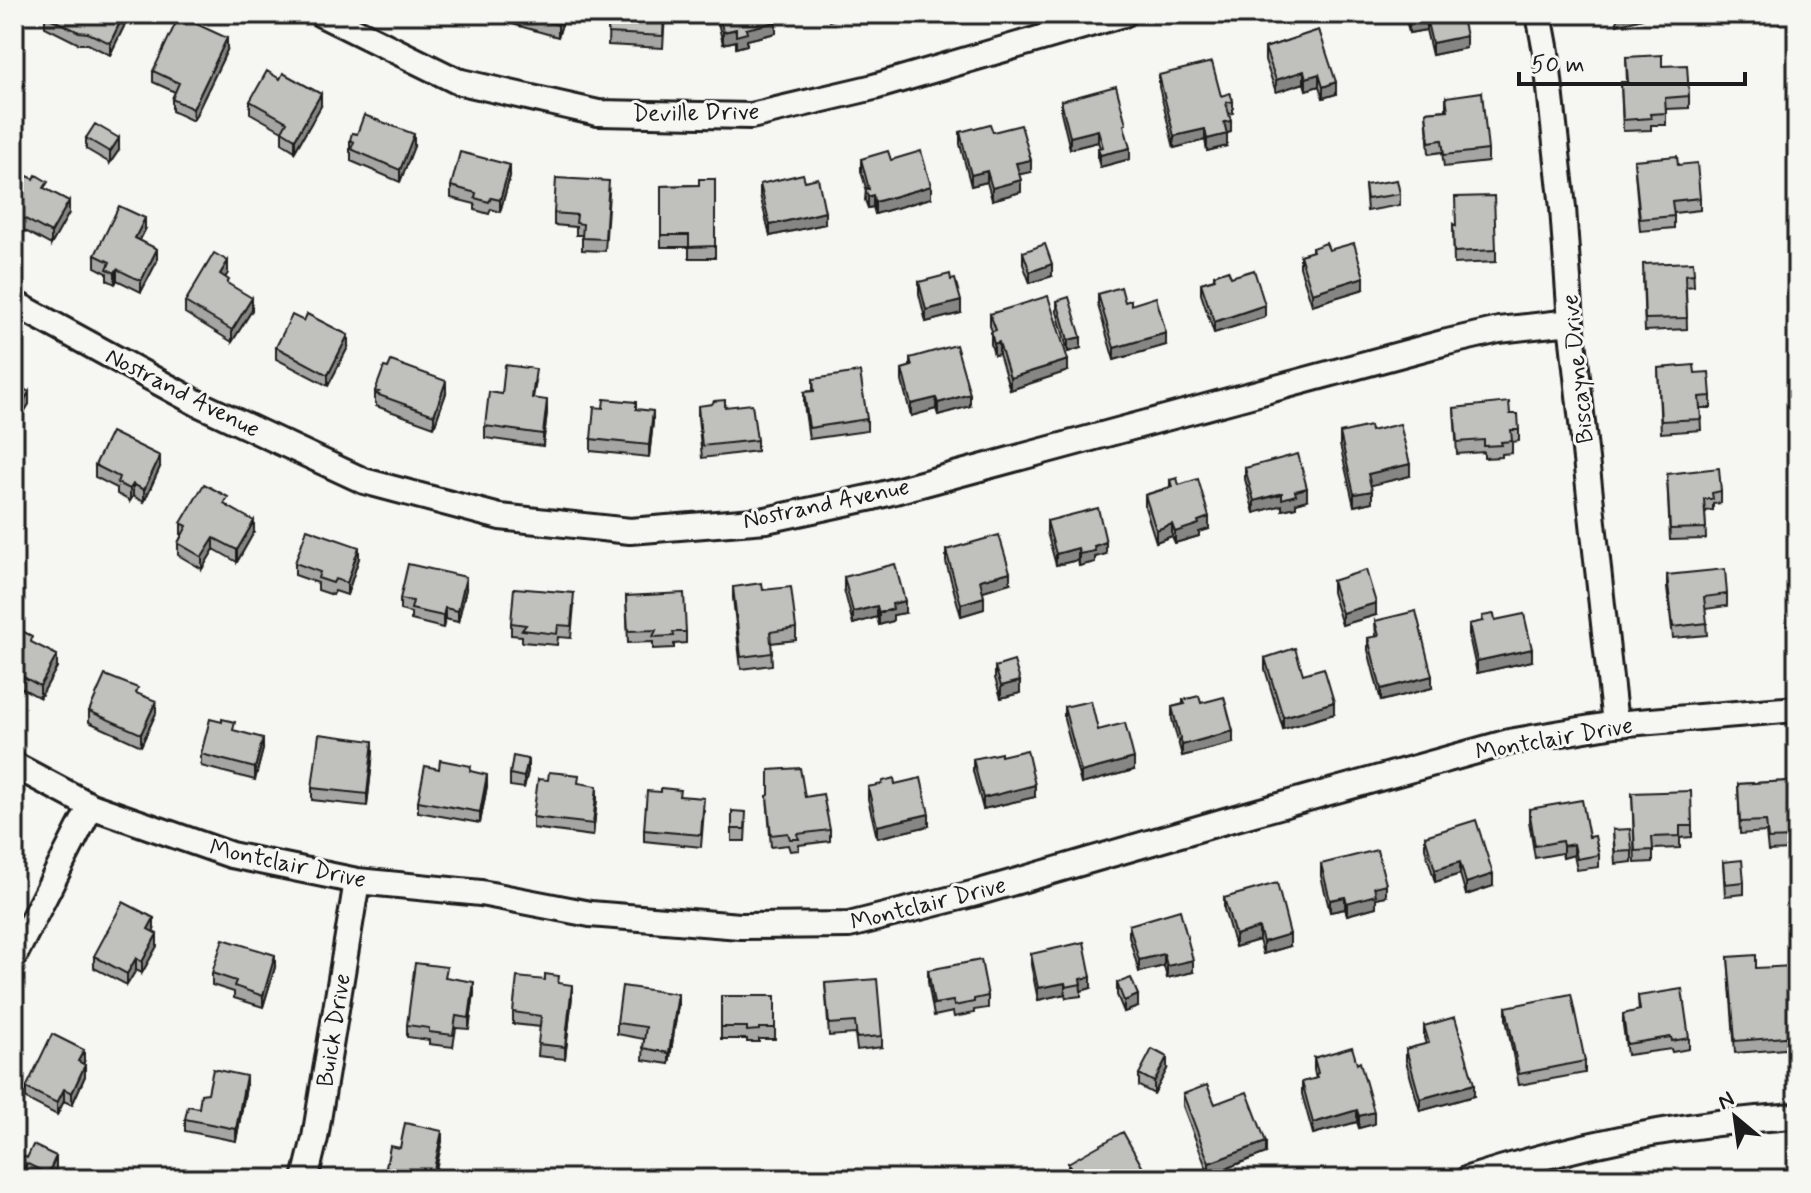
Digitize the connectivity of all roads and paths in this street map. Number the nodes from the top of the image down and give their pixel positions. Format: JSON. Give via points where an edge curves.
{"nodes":[{"id":1,"x":321,"y":14,"type":"edge"},
{"id":2,"x":1124,"y":14,"type":"edge"},
{"id":3,"x":1539,"y":14,"type":"edge"},
{"id":4,"x":14,"y":303,"type":"edge"},
{"id":5,"x":1571,"y":322,"type":"junction"},
{"id":6,"x":1797,"y":709,"type":"edge"},
{"id":7,"x":1615,"y":724,"type":"junction"},
{"id":8,"x":14,"y":765,"type":"edge"},
{"id":9,"x":91,"y":806,"type":"junction"},
{"id":10,"x":357,"y":881,"type":"junction"},
{"id":11,"x":14,"y":956,"type":"edge"},
{"id":12,"x":1797,"y":1116,"type":"edge"},
{"id":13,"x":305,"y":1179,"type":"edge"},
{"id":14,"x":1468,"y":1179,"type":"edge"}],
"edges":[{"from":1,"to":2,"type":"street","name":"Deville Drive","via":[[457,81],[598,113],[751,116],[874,87]]},
{"from":3,"to":5,"type":"street","name":"Biscayne Drive"},
{"from":4,"to":5,"type":"street","name":"Nostrand Avenue","via":[[199,404],[364,481],[500,517],[630,531],[766,520],[873,497],[1443,343]]},
{"from":5,"to":7,"type":"street","name":"Biscayne Drive"},
{"from":6,"to":7,"type":"street","name":"Montclair Drive"},
{"from":7,"to":10,"type":"street","name":"Montclair Drive","via":[[1509,742],[849,925],[740,926],[590,914],[481,893]]},
{"from":8,"to":9,"type":"street","name":"Montclair Drive"},
{"from":9,"to":10,"type":"street","name":"Montclair Drive","via":[[231,855]]},
{"from":9,"to":11,"type":"street"},
{"from":10,"to":13,"type":"street","name":"Buick Drive"},
{"from":12,"to":14,"type":"street","via":[[1637,1135]]}]}
